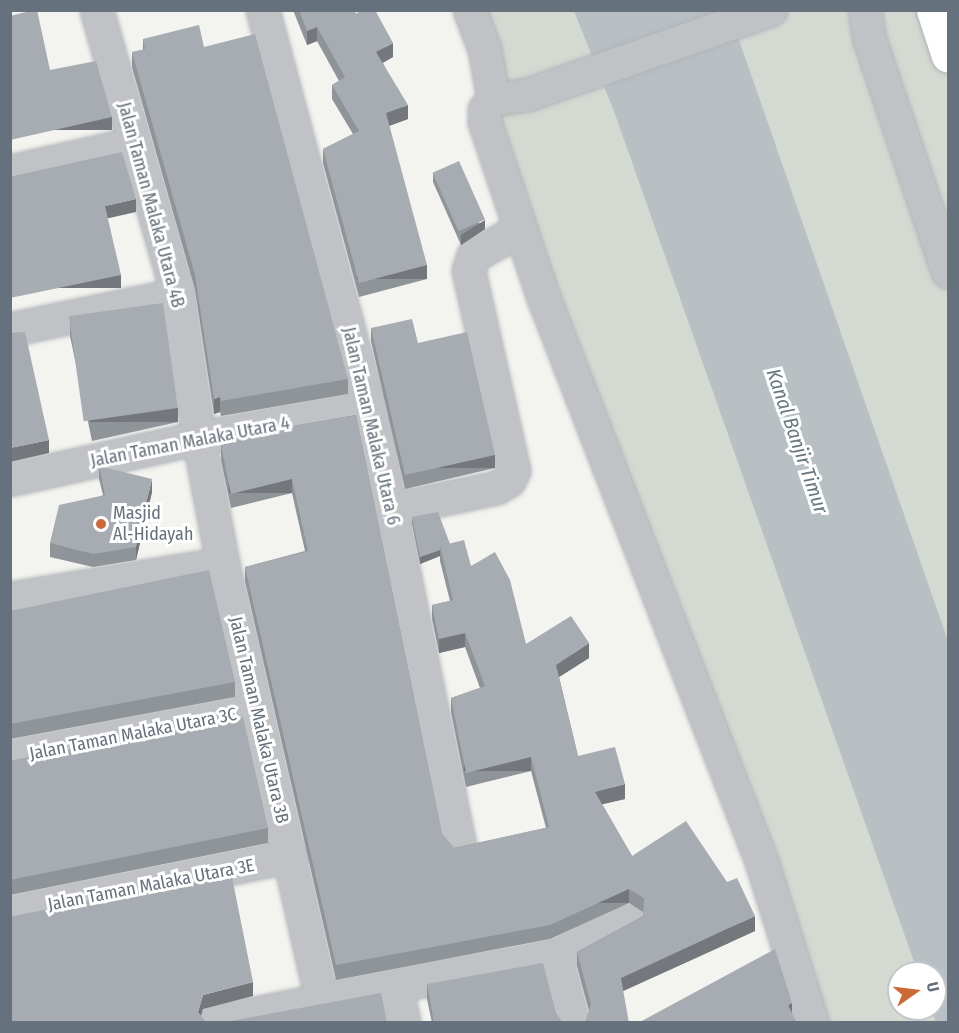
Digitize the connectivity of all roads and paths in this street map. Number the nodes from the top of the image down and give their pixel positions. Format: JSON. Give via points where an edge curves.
{"nodes":[{"id":1,"x":97,"y":10,"type":"edge"},
{"id":2,"x":263,"y":10,"type":"edge"},
{"id":3,"x":470,"y":10,"type":"edge"},
{"id":4,"x":771,"y":10,"type":"edge"},
{"id":5,"x":864,"y":10,"type":"edge"},
{"id":6,"x":933,"y":10,"type":"edge"},
{"id":7,"x":948,"y":56,"type":"edge"},
{"id":8,"x":494,"y":100,"type":"junction"},
{"id":9,"x":134,"y":144,"type":"junction"},
{"id":10,"x":10,"y":172,"type":"edge"},
{"id":11,"x":520,"y":230,"type":"junction"},
{"id":12,"x":948,"y":272,"type":"edge"},
{"id":13,"x":178,"y":295,"type":"junction"},
{"id":14,"x":10,"y":330,"type":"edge"},
{"id":15,"x":370,"y":408,"type":"junction"},
{"id":16,"x":199,"y":438,"type":"junction"},
{"id":17,"x":10,"y":480,"type":"edge"},
{"id":18,"x":391,"y":510,"type":"junction"},
{"id":19,"x":223,"y":564,"type":"junction"},
{"id":20,"x":10,"y":600,"type":"edge"},
{"id":21,"x":255,"y":711,"type":"junction"},
{"id":22,"x":10,"y":757,"type":"edge"},
{"id":23,"x":460,"y":845,"type":"edge"},
{"id":24,"x":292,"y":856,"type":"junction"},
{"id":25,"x":10,"y":913,"type":"edge"},
{"id":26,"x":628,"y":921,"type":"edge"},
{"id":27,"x":556,"y":956,"type":"junction"},
{"id":28,"x":396,"y":986,"type":"junction"},
{"id":29,"x":321,"y":1000,"type":"junction"},
{"id":30,"x":215,"y":1023,"type":"edge"},
{"id":31,"x":404,"y":1023,"type":"edge"},
{"id":32,"x":573,"y":1023,"type":"edge"},
{"id":33,"x":812,"y":1023,"type":"edge"}],
"edges":[{"from":1,"to":9,"type":"street","name":"Jalan Taman Malaka Utara 4B"},
{"from":2,"to":15,"type":"street","name":"Jalan Taman Malaka Utara 6"},
{"from":3,"to":8,"type":"street","via":[[485,50]]},
{"from":4,"to":8,"type":"street","via":[[528,95]]},
{"from":5,"to":12,"type":"street","via":[[870,40]]},
{"from":6,"to":7,"type":"main road"},
{"from":8,"to":11,"type":"street","via":[[485,110],[486,122]]},
{"from":9,"to":10,"type":"street"},
{"from":9,"to":13,"type":"street","name":"Jalan Taman Malaka Utara 4B"},
{"from":11,"to":18,"type":"street","via":[[474,256],[469,271],[514,471],[497,488]]},
{"from":11,"to":33,"type":"street","via":[[762,862]]},
{"from":13,"to":14,"type":"street"},
{"from":13,"to":16,"type":"street","name":"Jalan Taman Malaka Utara 4B"},
{"from":15,"to":16,"type":"street","name":"Jalan Taman Malaka Utara 4"},
{"from":15,"to":18,"type":"street","name":"Jalan Taman Malaka Utara 6"},
{"from":16,"to":17,"type":"street","name":"Jalan Taman Malaka Utara 4"},
{"from":16,"to":19,"type":"street","name":"Jalan Taman Malaka Utara 3B"},
{"from":18,"to":23,"type":"street","name":"Jalan Taman Malaka Utara 6"},
{"from":19,"to":20,"type":"street"},
{"from":19,"to":21,"type":"street","name":"Jalan Taman Malaka Utara 3B"},
{"from":21,"to":22,"type":"street","name":"Jalan Taman Malaka Utara 3C"},
{"from":21,"to":24,"type":"street","name":"Jalan Taman Malaka Utara 3B"},
{"from":24,"to":25,"type":"street","name":"Jalan Taman Malaka Utara 3E"},
{"from":24,"to":29,"type":"street","name":"Jalan Taman Malaka Utara 3B"},
{"from":26,"to":27,"type":"street"},
{"from":27,"to":28,"type":"street"},
{"from":27,"to":32,"type":"street"},
{"from":28,"to":29,"type":"street"},
{"from":28,"to":31,"type":"street"},
{"from":29,"to":30,"type":"street"}]}
